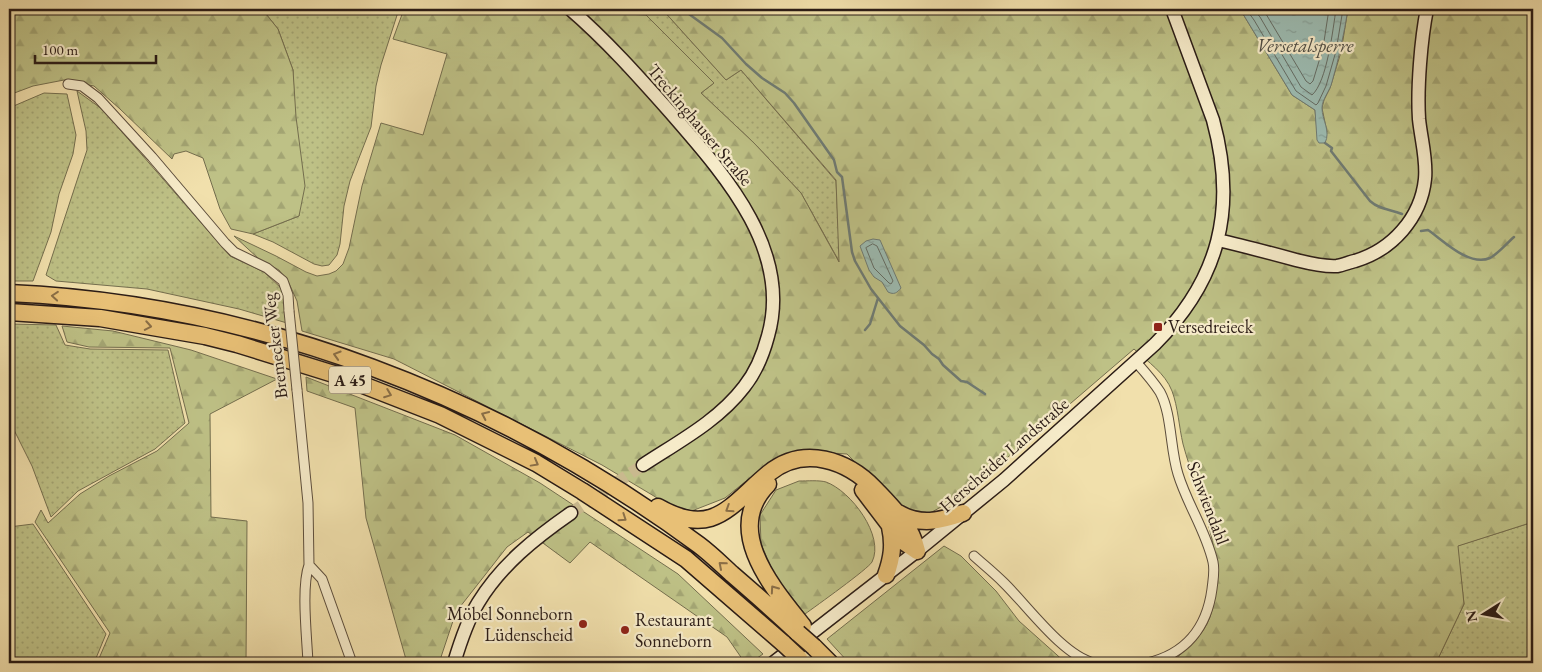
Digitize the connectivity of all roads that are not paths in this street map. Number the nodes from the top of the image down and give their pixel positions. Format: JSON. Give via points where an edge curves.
{"nodes":[{"id":1,"x":570,"y":9,"type":"edge"},
{"id":2,"x":1172,"y":9,"type":"edge"},
{"id":3,"x":1427,"y":9,"type":"edge"},
{"id":4,"x":68,"y":84,"type":"dead end"},
{"id":5,"x":1218,"y":240,"type":"junction"},
{"id":6,"x":9,"y":293,"type":"edge"},
{"id":7,"x":9,"y":312,"type":"edge"},
{"id":8,"x":1136,"y":362,"type":"junction"},
{"id":9,"x":643,"y":465,"type":"tunnel mouth"},
{"id":10,"x":604,"y":480,"type":"junction"},
{"id":11,"x":571,"y":513,"type":"tunnel mouth"},
{"id":12,"x":964,"y":513,"type":"junction"},
{"id":13,"x":894,"y":519,"type":"junction"},
{"id":14,"x":917,"y":551,"type":"junction"},
{"id":15,"x":974,"y":556,"type":"dead end"},
{"id":16,"x":309,"y":565,"type":"junction"},
{"id":17,"x":886,"y":575,"type":"junction"},
{"id":18,"x":801,"y":630,"type":"junction"},
{"id":19,"x":828,"y":661,"type":"edge"},
{"id":20,"x":798,"y":662,"type":"edge"},
{"id":21,"x":308,"y":663,"type":"edge"},
{"id":22,"x":352,"y":663,"type":"edge"},
{"id":23,"x":454,"y":663,"type":"edge"},
{"id":24,"x":773,"y":663,"type":"edge"},
{"id":25,"x":1094,"y":663,"type":"edge"},
{"id":26,"x":1147,"y":663,"type":"edge"}],
"edges":[{"from":1,"to":9,"type":"main road","name":"Treckinghauser Straße","via":[[655,96],[732,189],[762,242],[771,275],[773,322],[764,353],[745,386],[710,420]]},
{"from":2,"to":5,"type":"main road","name":"Herscheider Landstraße","via":[[1208,102],[1218,138],[1224,189]]},
{"from":3,"to":5,"type":"main road","via":[[1420,66],[1419,118],[1425,178],[1418,206],[1400,234],[1374,253],[1337,266],[1310,263]]},
{"from":4,"to":16,"type":"street","name":"Bremecker Weg","bridge":true,"via":[[82,86],[98,98],[234,252],[267,268],[283,281],[288,295],[308,503]]},
{"from":5,"to":8,"type":"main road","name":"Herscheider Landstraße","via":[[1204,278],[1188,306],[1163,337]]},
{"from":10,"to":6,"type":"highway","number":"A 45","one_way":true,"via":[[504,424],[346,358],[237,326],[171,311]]},
{"from":7,"to":20,"type":"highway","number":"A 45","one_way":true,"via":[[100,318],[237,344],[340,376],[448,419],[582,490],[686,559]]},
{"from":8,"to":12,"type":"main road","name":"Herscheider Landstraße"},
{"from":8,"to":26,"type":"street","name":"Schwiendahl","via":[[1161,393],[1178,474],[1213,564],[1211,598],[1198,632],[1180,648]]},
{"from":13,"to":10,"type":"highway","one_way":true,"via":[[870,483],[855,471],[822,458],[802,459],[780,466],[728,510],[703,520],[669,513]]},
{"from":18,"to":10,"type":"highway","number":"A 45","one_way":true,"via":[[700,546]]},
{"from":11,"to":23,"type":"main road","via":[[519,553],[488,588],[470,618]]},
{"from":12,"to":13,"type":"highway","via":[[927,522]]},
{"from":12,"to":14,"type":"main road","name":"Herscheider Landstraße"},
{"from":13,"to":14,"type":"highway","via":[[901,540]]},
{"from":13,"to":17,"type":"highway","via":[[892,555]]},
{"from":18,"to":13,"type":"highway","one_way":true,"via":[[764,574],[753,550],[750,519],[765,487],[782,474],[799,467],[833,469],[844,473]]},
{"from":14,"to":17,"type":"main road","name":"Herscheider Landstraße"},
{"from":15,"to":25,"type":"street","via":[[1068,649]]},
{"from":16,"to":21,"type":"street","name":"Bremecker Weg","via":[[306,573]]},
{"from":16,"to":22,"type":"street","via":[[322,579]]},
{"from":17,"to":24,"type":"main road","name":"Herscheider Landstraße"},
{"from":18,"to":19,"type":"highway","number":"A 45","bridge":true}]}
